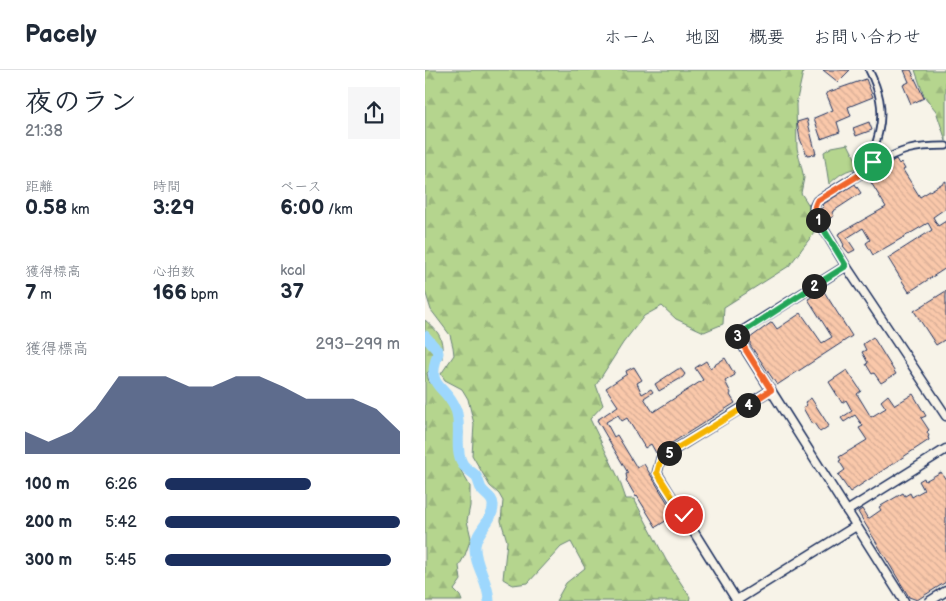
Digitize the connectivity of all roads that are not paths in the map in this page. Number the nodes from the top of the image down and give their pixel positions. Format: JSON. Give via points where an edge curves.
{"nodes":[{"id":1,"x":869,"y":70,"type":"edge"},
{"id":2,"x":946,"y":146,"type":"edge"},
{"id":3,"x":874,"y":166,"type":"junction"},
{"id":4,"x":846,"y":266,"type":"junction"},
{"id":5,"x":771,"y":390,"type":"junction"},
{"id":6,"x":946,"y":416,"type":"edge"},
{"id":7,"x":946,"y":448,"type":"edge"},
{"id":8,"x":847,"y":511,"type":"junction"},
{"id":9,"x":856,"y":526,"type":"junction"},
{"id":10,"x":946,"y":591,"type":"edge"},
{"id":11,"x":737,"y":600,"type":"edge"},
{"id":12,"x":904,"y":601,"type":"edge"},
{"id":13,"x":930,"y":601,"type":"edge"}],
"edges":[{"from":1,"to":3,"type":"street","via":[[879,91],[882,109],[873,152]]},
{"from":2,"to":3,"type":"street","via":[[900,150]]},
{"from":3,"to":4,"type":"street","via":[[817,201],[814,207],[814,213]]},
{"from":4,"to":5,"type":"street","via":[[736,335]]},
{"from":4,"to":6,"type":"street"},
{"from":5,"to":8,"type":"street"},
{"from":5,"to":11,"type":"street","via":[[661,458],[657,473]]},
{"from":7,"to":8,"type":"street"},
{"from":8,"to":9,"type":"street"},
{"from":9,"to":11,"type":"street"},
{"from":9,"to":12,"type":"street"},
{"from":10,"to":13,"type":"street"}]}
